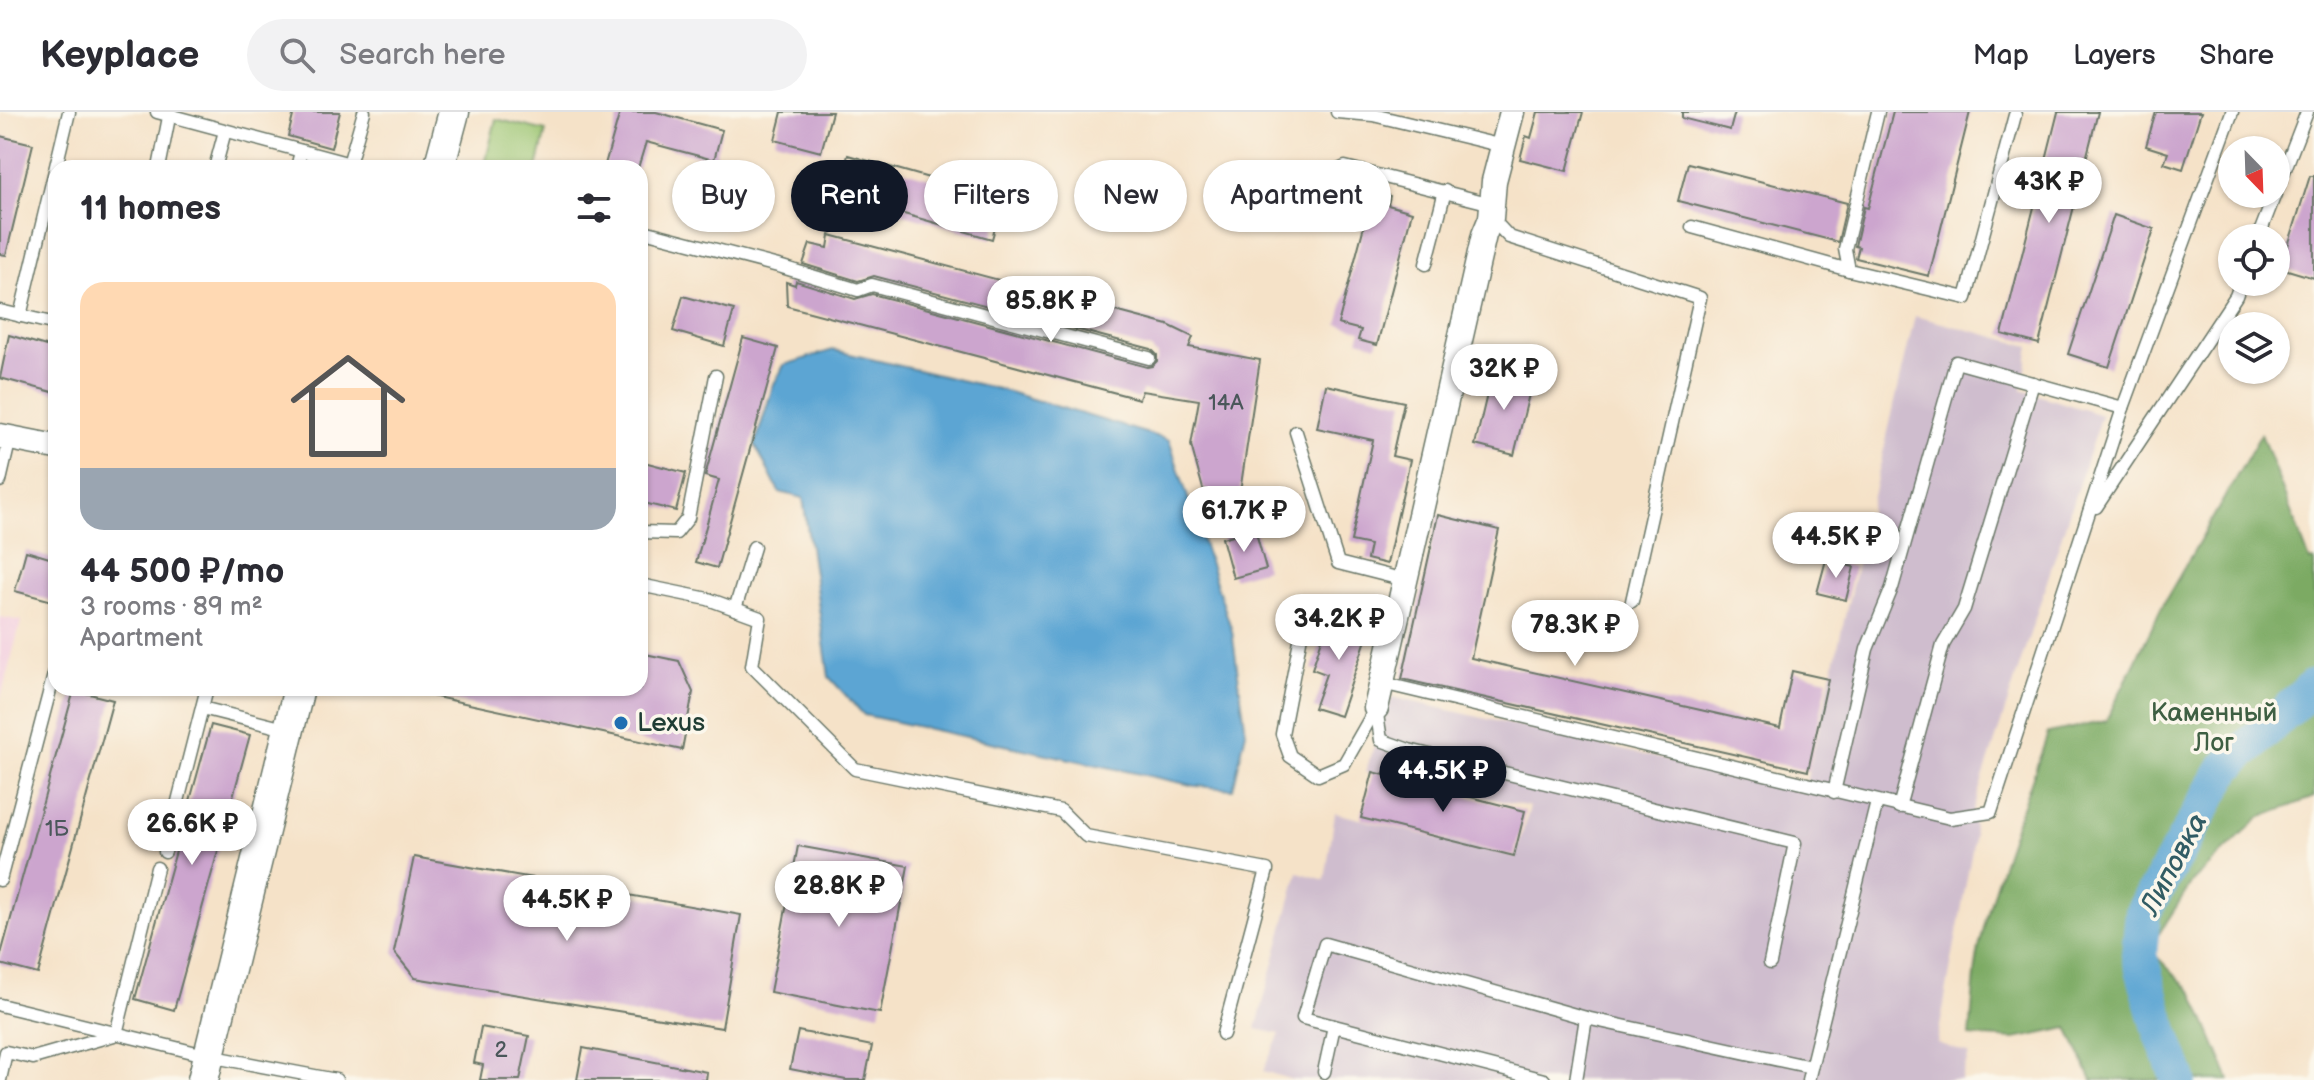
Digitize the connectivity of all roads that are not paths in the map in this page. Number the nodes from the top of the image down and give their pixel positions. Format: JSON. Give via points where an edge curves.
{"nodes":[{"id":1,"x":69,"y":112,"type":"edge"},
{"id":2,"x":364,"y":112,"type":"edge"},
{"id":3,"x":454,"y":112,"type":"edge"},
{"id":4,"x":1337,"y":112,"type":"edge"},
{"id":5,"x":1512,"y":112,"type":"edge"},
{"id":6,"x":1878,"y":112,"type":"edge"},
{"id":7,"x":2232,"y":112,"type":"edge"},
{"id":8,"x":2307,"y":112,"type":"edge"},
{"id":9,"x":165,"y":113,"type":"edge"},
{"id":10,"x":2015,"y":115,"type":"dead end"},
{"id":11,"x":225,"y":131,"type":"junction"},
{"id":12,"x":1503,"y":146,"type":"junction"},
{"id":13,"x":301,"y":151,"type":"junction"},
{"id":14,"x":2290,"y":156,"type":"edge"},
{"id":15,"x":57,"y":160,"type":"edge"},
{"id":16,"x":160,"y":160,"type":"edge"},
{"id":17,"x":217,"y":160,"type":"edge"},
{"id":18,"x":299,"y":160,"type":"edge"},
{"id":19,"x":334,"y":160,"type":"edge"},
{"id":20,"x":350,"y":160,"type":"edge"},
{"id":21,"x":441,"y":160,"type":"edge"},
{"id":22,"x":1391,"y":178,"type":"edge"},
{"id":23,"x":1445,"y":191,"type":"junction"},
{"id":24,"x":48,"y":199,"type":"edge"},
{"id":25,"x":1492,"y":211,"type":"junction"},
{"id":26,"x":1692,"y":227,"type":"dead end"},
{"id":27,"x":648,"y":232,"type":"edge"},
{"id":28,"x":1426,"y":264,"type":"dead end"},
{"id":29,"x":1849,"y":270,"type":"junction"},
{"id":30,"x":2236,"y":296,"type":"edge"},
{"id":31,"x":0,"y":311,"type":"edge"},
{"id":32,"x":20,"y":316,"type":"junction"},
{"id":33,"x":48,"y":322,"type":"edge"},
{"id":34,"x":1149,"y":358,"type":"dead end"},
{"id":35,"x":716,"y":376,"type":"dead end"},
{"id":36,"x":2033,"y":383,"type":"junction"},
{"id":37,"x":2123,"y":408,"type":"junction"},
{"id":38,"x":1296,"y":432,"type":"dead end"},
{"id":39,"x":5,"y":437,"type":"edge"},
{"id":40,"x":48,"y":445,"type":"edge"},
{"id":41,"x":0,"y":481,"type":"edge"},
{"id":42,"x":2084,"y":525,"type":"junction"},
{"id":43,"x":648,"y":532,"type":"edge"},
{"id":44,"x":754,"y":547,"type":"dead end"},
{"id":45,"x":1405,"y":580,"type":"junction"},
{"id":46,"x":648,"y":587,"type":"edge"},
{"id":47,"x":1632,"y":601,"type":"dead end"},
{"id":48,"x":735,"y":609,"type":"junction"},
{"id":49,"x":1302,"y":630,"type":"dead end"},
{"id":50,"x":1382,"y":683,"type":"junction"},
{"id":51,"x":48,"y":696,"type":"edge"},
{"id":52,"x":205,"y":696,"type":"edge"},
{"id":53,"x":297,"y":696,"type":"edge"},
{"id":54,"x":202,"y":708,"type":"junction"},
{"id":55,"x":1376,"y":708,"type":"junction"},
{"id":56,"x":289,"y":730,"type":"junction"},
{"id":57,"x":1834,"y":792,"type":"junction"},
{"id":58,"x":1877,"y":802,"type":"junction"},
{"id":59,"x":1899,"y":807,"type":"junction"},
{"id":60,"x":165,"y":852,"type":"dead end"},
{"id":61,"x":157,"y":868,"type":"dead end"},
{"id":62,"x":0,"y":880,"type":"edge"},
{"id":63,"x":1770,"y":963,"type":"dead end"},
{"id":64,"x":0,"y":1005,"type":"edge"},
{"id":65,"x":1586,"y":1018,"type":"junction"},
{"id":66,"x":1334,"y":1026,"type":"junction"},
{"id":67,"x":116,"y":1034,"type":"junction"},
{"id":68,"x":1223,"y":1034,"type":"dead end"},
{"id":69,"x":0,"y":1039,"type":"edge"},
{"id":70,"x":3,"y":1052,"type":"edge"},
{"id":71,"x":206,"y":1068,"type":"edge"},
{"id":72,"x":1324,"y":1072,"type":"dead end"},
{"id":73,"x":1810,"y":1074,"type":"edge"},
{"id":74,"x":0,"y":1080,"type":"edge"},
{"id":75,"x":336,"y":1080,"type":"edge"},
{"id":76,"x":1544,"y":1080,"type":"edge"},
{"id":77,"x":1576,"y":1080,"type":"edge"}],
"edges":[{"from":1,"to":15,"type":"lane"},
{"from":2,"to":20,"type":"lane"},
{"from":3,"to":21,"type":"street"},
{"from":4,"to":12,"type":"lane","via":[[1373,115]]},
{"from":5,"to":12,"type":"street"},
{"from":6,"to":29,"type":"lane","via":[[1845,249]]},
{"from":7,"to":37,"type":"lane"},
{"from":8,"to":14,"type":"lane"},
{"from":9,"to":11,"type":"lane"},
{"from":9,"to":16,"type":"lane"},
{"from":10,"to":29,"type":"lane","via":[[1966,298]]},
{"from":11,"to":13,"type":"lane"},
{"from":11,"to":17,"type":"lane"},
{"from":12,"to":25,"type":"street"},
{"from":13,"to":18,"type":"lane"},
{"from":13,"to":19,"type":"lane"},
{"from":22,"to":23,"type":"lane"},
{"from":23,"to":25,"type":"lane"},
{"from":23,"to":28,"type":"lane"},
{"from":24,"to":32,"type":"lane"},
{"from":25,"to":45,"type":"street"},
{"from":25,"to":47,"type":"lane","via":[[1509,237],[1700,298]]},
{"from":26,"to":29,"type":"lane"},
{"from":27,"to":34,"type":"lane","via":[[858,290],[872,285]]},
{"from":30,"to":42,"type":"lane"},
{"from":31,"to":32,"type":"lane"},
{"from":32,"to":33,"type":"lane"},
{"from":35,"to":43,"type":"lane","via":[[688,518],[676,533]]},
{"from":36,"to":37,"type":"lane"},
{"from":36,"to":57,"type":"lane","via":[[1956,362],[1892,588],[1867,649]]},
{"from":36,"to":59,"type":"lane","via":[[1964,609],[1943,645]]},
{"from":37,"to":42,"type":"lane"},
{"from":38,"to":45,"type":"lane","via":[[1338,563]]},
{"from":39,"to":40,"type":"street"},
{"from":39,"to":41,"type":"lane"},
{"from":42,"to":59,"type":"lane","via":[[1991,812],[1950,818]]},
{"from":44,"to":48,"type":"lane"},
{"from":45,"to":50,"type":"street"},
{"from":46,"to":48,"type":"lane"},
{"from":48,"to":68,"type":"lane","via":[[760,618],[752,666],[855,769],[1061,811],[1086,836],[1267,870]]},
{"from":49,"to":55,"type":"lane","via":[[1282,734],[1290,756],[1318,775],[1344,764]]},
{"from":50,"to":55,"type":"street"},
{"from":50,"to":57,"type":"lane"},
{"from":51,"to":62,"type":"lane"},
{"from":52,"to":54,"type":"lane"},
{"from":53,"to":56,"type":"street"},
{"from":54,"to":56,"type":"lane"},
{"from":54,"to":60,"type":"lane"},
{"from":55,"to":63,"type":"lane","via":[[1381,740],[1409,750],[1795,843]]},
{"from":56,"to":71,"type":"street"},
{"from":57,"to":58,"type":"lane"},
{"from":58,"to":59,"type":"lane"},
{"from":58,"to":73,"type":"lane"},
{"from":61,"to":67,"type":"lane"},
{"from":64,"to":67,"type":"lane"},
{"from":65,"to":66,"type":"lane","via":[[1325,944],[1303,1018]]},
{"from":65,"to":73,"type":"lane"},
{"from":65,"to":77,"type":"lane"},
{"from":66,"to":72,"type":"lane"},
{"from":66,"to":76,"type":"lane"},
{"from":67,"to":70,"type":"lane","via":[[33,1058]]},
{"from":67,"to":71,"type":"lane"},
{"from":69,"to":70,"type":"lane"},
{"from":70,"to":74,"type":"lane"},
{"from":71,"to":75,"type":"lane"}]}
